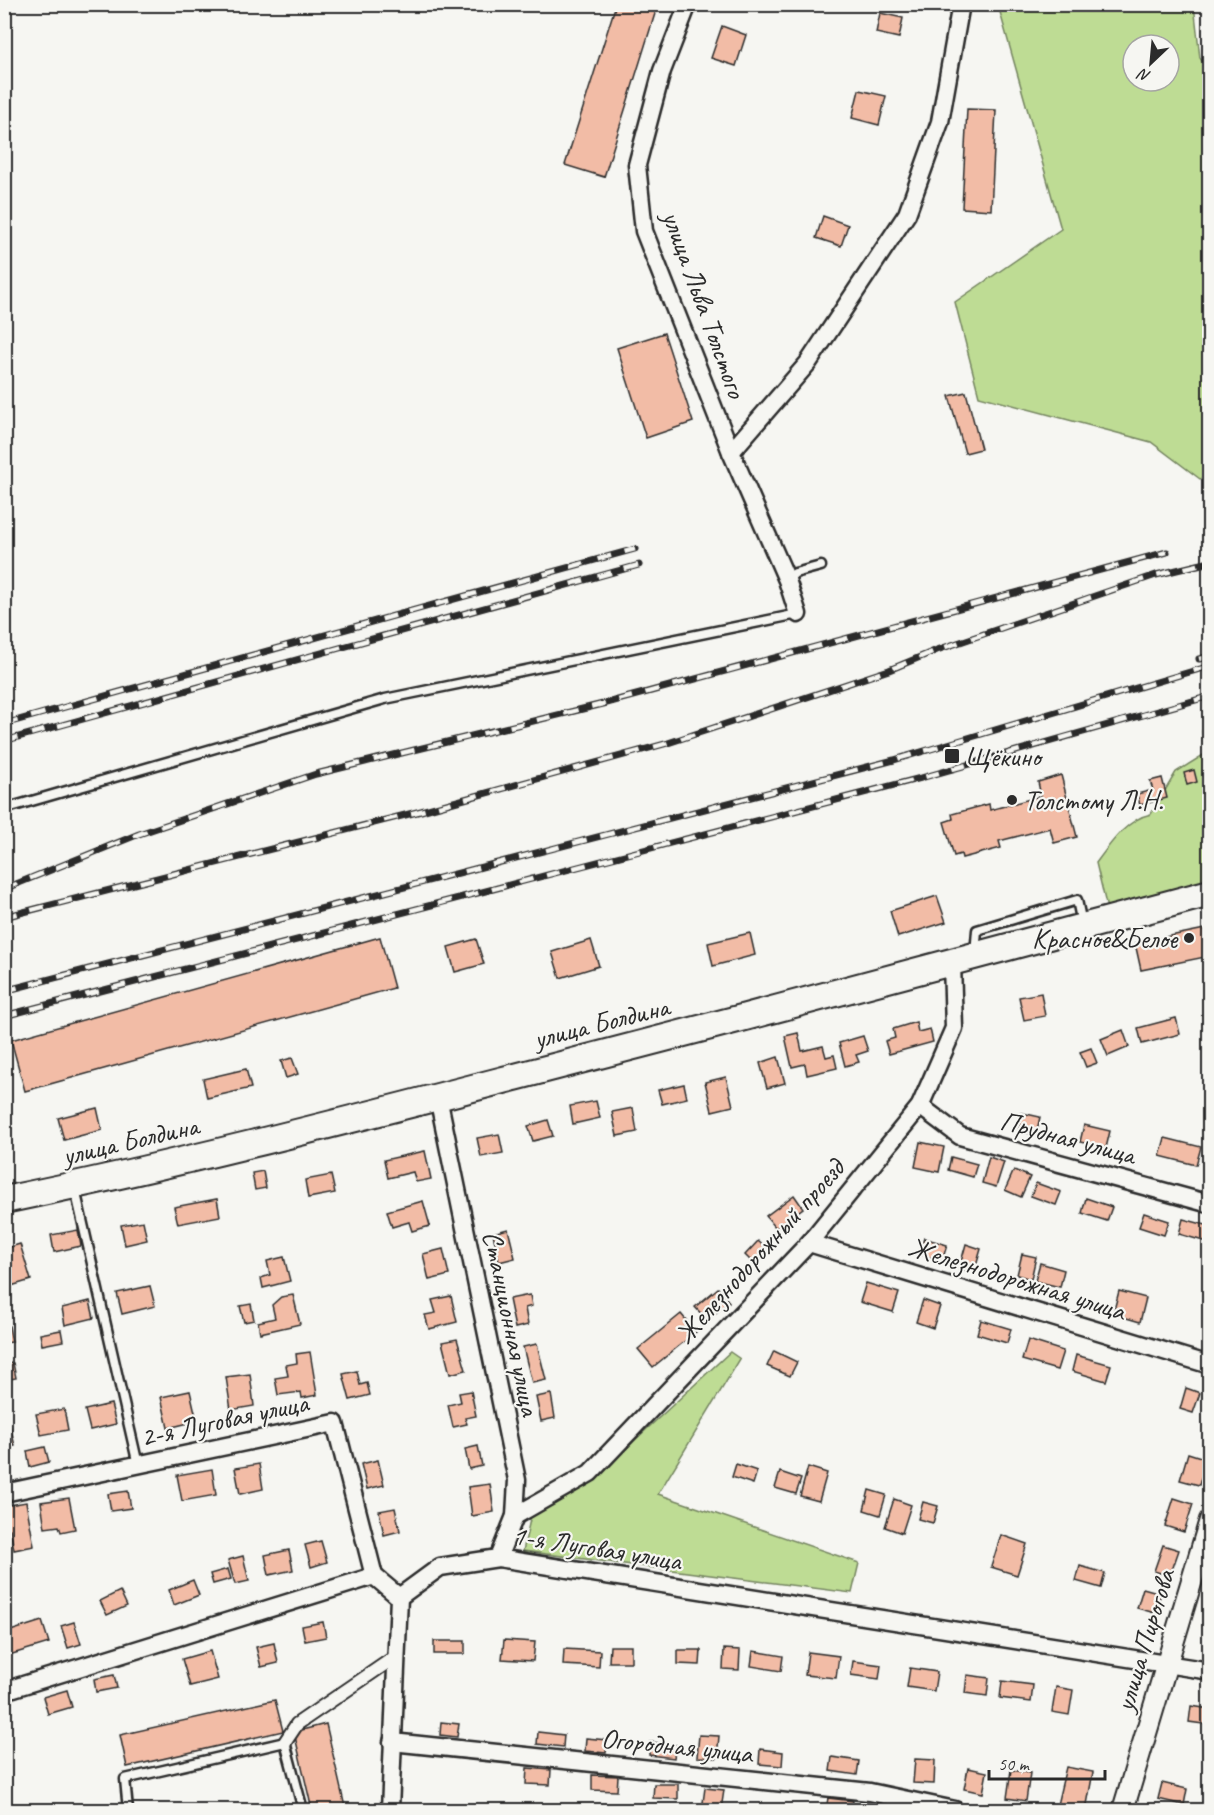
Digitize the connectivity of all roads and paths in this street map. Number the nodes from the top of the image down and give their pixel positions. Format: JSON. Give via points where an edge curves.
{"nodes":[{"id":1,"x":688,"y":4,"type":"edge"},
{"id":2,"x":961,"y":4,"type":"edge"},
{"id":3,"x":731,"y":452,"type":"junction"},
{"id":4,"x":821,"y":566,"type":"dead end"},
{"id":5,"x":787,"y":580,"type":"junction"},
{"id":6,"x":798,"y":614,"type":"joint"},
{"id":7,"x":4,"y":809,"type":"edge"},
{"id":8,"x":1209,"y":893,"type":"edge"},
{"id":9,"x":964,"y":960,"type":"junction"},
{"id":10,"x":438,"y":1097,"type":"junction"},
{"id":11,"x":920,"y":1106,"type":"junction"},
{"id":12,"x":74,"y":1186,"type":"junction"},
{"id":13,"x":4,"y":1200,"type":"edge"},
{"id":14,"x":1209,"y":1204,"type":"edge"},
{"id":15,"x":809,"y":1243,"type":"junction"},
{"id":16,"x":1209,"y":1365,"type":"edge"},
{"id":17,"x":138,"y":1465,"type":"junction"},
{"id":18,"x":4,"y":1493,"type":"edge"},
{"id":19,"x":515,"y":1516,"type":"junction"},
{"id":20,"x":1209,"y":1520,"type":"edge"},
{"id":21,"x":498,"y":1558,"type":"junction"},
{"id":22,"x":374,"y":1576,"type":"junction"},
{"id":23,"x":399,"y":1597,"type":"junction"},
{"id":24,"x":395,"y":1657,"type":"junction"},
{"id":25,"x":1168,"y":1663,"type":"junction"},
{"id":26,"x":1209,"y":1671,"type":"edge"},
{"id":27,"x":4,"y":1691,"type":"edge"},
{"id":28,"x":285,"y":1742,"type":"junction"},
{"id":29,"x":392,"y":1742,"type":"junction"},
{"id":30,"x":128,"y":1810,"type":"edge"},
{"id":31,"x":303,"y":1810,"type":"edge"},
{"id":32,"x":390,"y":1810,"type":"edge"},
{"id":33,"x":955,"y":1810,"type":"edge"},
{"id":34,"x":1123,"y":1810,"type":"edge"}],
"edges":[{"from":1,"to":3,"type":"street","name":"улица Льва Толстого","via":[[662,71],[637,165],[644,231]]},
{"from":2,"to":3,"type":"street","via":[[940,122],[907,214],[808,363]]},
{"from":3,"to":5,"type":"street","name":"улица Льва Толстого"},
{"from":4,"to":5,"type":"lane","via":[[795,573]]},
{"from":5,"to":6,"type":"street","name":"улица Льва Толстого"},
{"from":6,"to":7,"type":"lane","via":[[385,699]]},
{"from":8,"to":9,"type":"main road","name":"улица Болдина"},
{"from":9,"to":10,"type":"main road","name":"улица Болдина"},
{"from":9,"to":11,"type":"street","name":"Железнодорожный проезд","via":[[954,1028]]},
{"from":10,"to":12,"type":"main road","name":"улица Болдина"},
{"from":10,"to":19,"type":"street","name":"Станционная улица","via":[[517,1480]]},
{"from":11,"to":14,"type":"street","name":"Прудная улица","via":[[960,1136]]},
{"from":11,"to":15,"type":"street","name":"Железнодорожный проезд"},
{"from":12,"to":13,"type":"main road","name":"улица Болдина"},
{"from":12,"to":17,"type":"lane"},
{"from":15,"to":16,"type":"street","name":"Железнодорожная улица"},
{"from":15,"to":19,"type":"street","name":"Железнодорожный проезд","via":[[590,1473]]},
{"from":17,"to":18,"type":"street","name":"2-я Луговая улица"},
{"from":17,"to":22,"type":"street","name":"2-я Луговая улица","via":[[335,1423]]},
{"from":19,"to":21,"type":"street","name":"Станционная улица"},
{"from":20,"to":25,"type":"street","name":"улица Пирогова"},
{"from":21,"to":23,"type":"street","name":"1-я Луговая улица","via":[[440,1566]]},
{"from":21,"to":25,"type":"street","name":"1-я Луговая улица"},
{"from":22,"to":23,"type":"street"},
{"from":22,"to":27,"type":"street"},
{"from":23,"to":24,"type":"street"},
{"from":24,"to":28,"type":"street","via":[[297,1724]]},
{"from":24,"to":29,"type":"street"},
{"from":25,"to":26,"type":"street","name":"1-я Луговая улица"},
{"from":25,"to":34,"type":"street","name":"улица Пирогова"},
{"from":28,"to":30,"type":"lane","via":[[125,1779]]},
{"from":28,"to":31,"type":"lane"},
{"from":29,"to":32,"type":"street"},
{"from":29,"to":33,"type":"street","name":"Огородная улица","via":[[870,1792]]}]}
